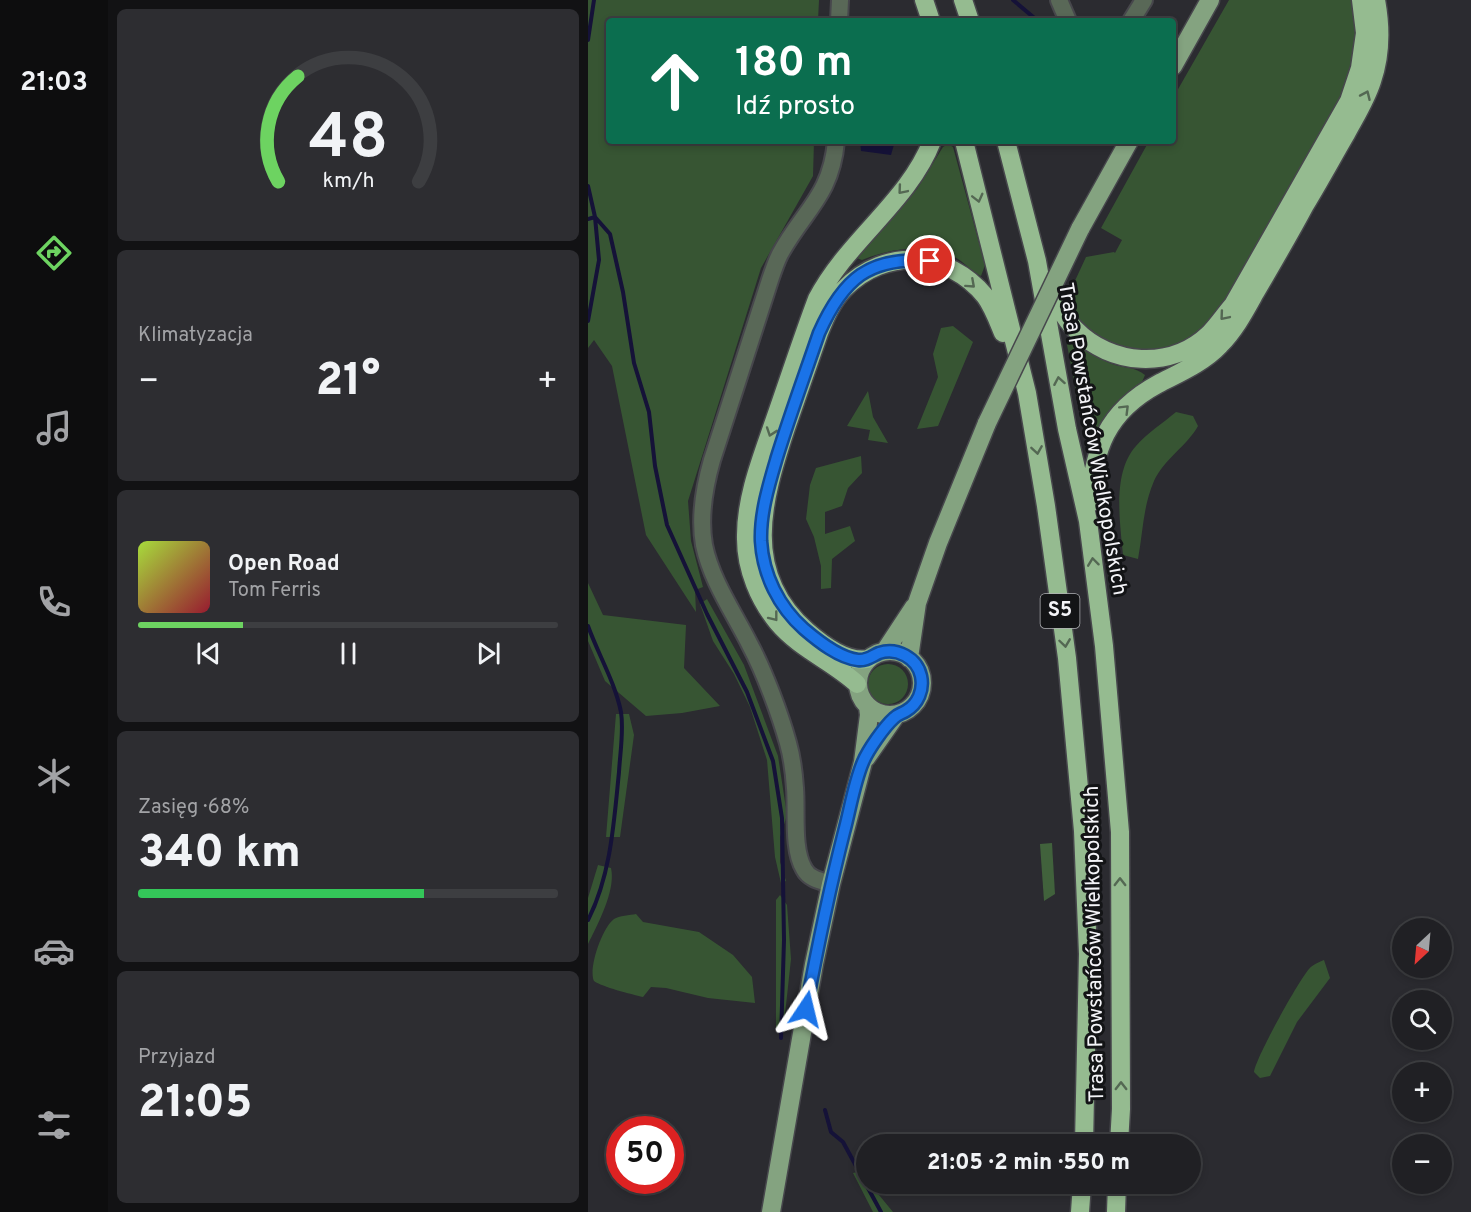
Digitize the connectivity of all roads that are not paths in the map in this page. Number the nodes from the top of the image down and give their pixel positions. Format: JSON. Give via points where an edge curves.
{"nodes":[{"id":1,"x":840,"y":0,"type":"edge"},
{"id":2,"x":963,"y":0,"type":"edge"},
{"id":3,"x":1059,"y":0,"type":"edge"},
{"id":4,"x":1144,"y":0,"type":"edge"},
{"id":5,"x":1210,"y":0,"type":"edge"},
{"id":6,"x":1361,"y":0,"type":"edge"},
{"id":7,"x":1376,"y":0,"type":"edge"},
{"id":8,"x":839,"y":18,"type":"edge"},
{"id":9,"x":969,"y":18,"type":"edge"},
{"id":10,"x":1067,"y":18,"type":"edge"},
{"id":11,"x":1133,"y":18,"type":"edge"},
{"id":12,"x":1176,"y":61,"type":"edge"},
{"id":13,"x":836,"y":144,"type":"edge"},
{"id":14,"x":931,"y":144,"type":"edge"},
{"id":15,"x":965,"y":144,"type":"edge"},
{"id":16,"x":1007,"y":144,"type":"edge"},
{"id":17,"x":1128,"y":144,"type":"edge"},
{"id":18,"x":1037,"y":261,"type":"junction"},
{"id":19,"x":1027,"y":393,"type":"junction"},
{"id":20,"x":1088,"y":521,"type":"junction"},
{"id":21,"x":917,"y":603,"type":"junction"},
{"id":22,"x":885,"y":651,"type":"junction"},
{"id":23,"x":909,"y":658,"type":"junction"},
{"id":24,"x":868,"y":660,"type":"junction"},
{"id":25,"x":857,"y":684,"type":"junction"},
{"id":26,"x":868,"y":707,"type":"junction"},
{"id":27,"x":896,"y":715,"type":"junction"},
{"id":28,"x":863,"y":762,"type":"junction"},
{"id":29,"x":831,"y":884,"type":"junction"},
{"id":30,"x":1084,"y":1134,"type":"edge"},
{"id":31,"x":1120,"y":1134,"type":"edge"},
{"id":32,"x":1081,"y":1194,"type":"edge"},
{"id":33,"x":1117,"y":1194,"type":"edge"},
{"id":34,"x":771,"y":1212,"type":"edge"},
{"id":35,"x":1080,"y":1212,"type":"edge"},
{"id":36,"x":1116,"y":1212,"type":"edge"}],
"edges":[{"from":1,"to":8,"type":"street"},
{"from":2,"to":9,"type":"highway"},
{"from":3,"to":10,"type":"street"},
{"from":4,"to":11,"type":"street"},
{"from":5,"to":12,"type":"main road"},
{"from":6,"to":18,"type":"highway","one_way":true,"via":[[1365,33],[1360,68],[1349,101],[1233,305],[1209,334],[1188,349],[1163,358],[1143,360],[1108,353],[1075,329],[1062,312]]},
{"from":20,"to":7,"type":"highway","one_way":true,"via":[[1092,472],[1099,446],[1116,418],[1135,399],[1206,357],[1235,327],[1357,115],[1373,81],[1380,48]]},
{"from":13,"to":29,"type":"street","via":[[826,185],[779,255],[770,280],[712,460],[702,517],[713,571],[752,648],[788,741],[795,779],[800,861],[810,877]]},
{"from":14,"to":25,"type":"highway","one_way":true,"via":[[912,178],[835,268],[817,298],[762,457],[747,519],[749,562],[766,607],[794,640]]},
{"from":15,"to":19,"type":"highway","name":"Trasa Powstańców Wielkopolskich","number":"S5","one_way":true},
{"from":16,"to":18,"type":"highway","name":"Trasa Powstańców Wielkopolskich","number":"S5"},
{"from":17,"to":21,"type":"main road","bridge":true,"via":[[1080,230],[987,423]]},
{"from":20,"to":18,"type":"highway","name":"Trasa Powstańców Wielkopolskich","number":"S5","one_way":true},
{"from":24,"to":19,"type":"highway","one_way":true,"via":[[843,656],[798,623],[770,582],[761,541],[768,490],[829,310],[842,290],[880,264],[906,259],[950,268],[986,297]]},
{"from":19,"to":30,"type":"highway","name":"Trasa Powstańców Wielkopolskich","number":"S5","one_way":true,"via":[[1067,658],[1083,831],[1088,954]]},
{"from":31,"to":20,"type":"highway","name":"Trasa Powstańców Wielkopolskich","number":"S5","one_way":true,"via":[[1120,832],[1104,646]]},
{"from":21,"to":22,"type":"main road"},
{"from":21,"to":23,"type":"main road"},
{"from":22,"to":23,"type":"main road"},
{"from":22,"to":24,"type":"main road"},
{"from":23,"to":27,"type":"main road","via":[[921,675],[920,696],[914,705]]},
{"from":24,"to":25,"type":"main road"},
{"from":25,"to":26,"type":"main road"},
{"from":26,"to":27,"type":"main road","via":[[886,716]]},
{"from":26,"to":28,"type":"main road"},
{"from":27,"to":28,"type":"main road"},
{"from":28,"to":29,"type":"main road"},
{"from":29,"to":34,"type":"main road"},
{"from":32,"to":35,"type":"highway"},
{"from":33,"to":36,"type":"highway"}]}
